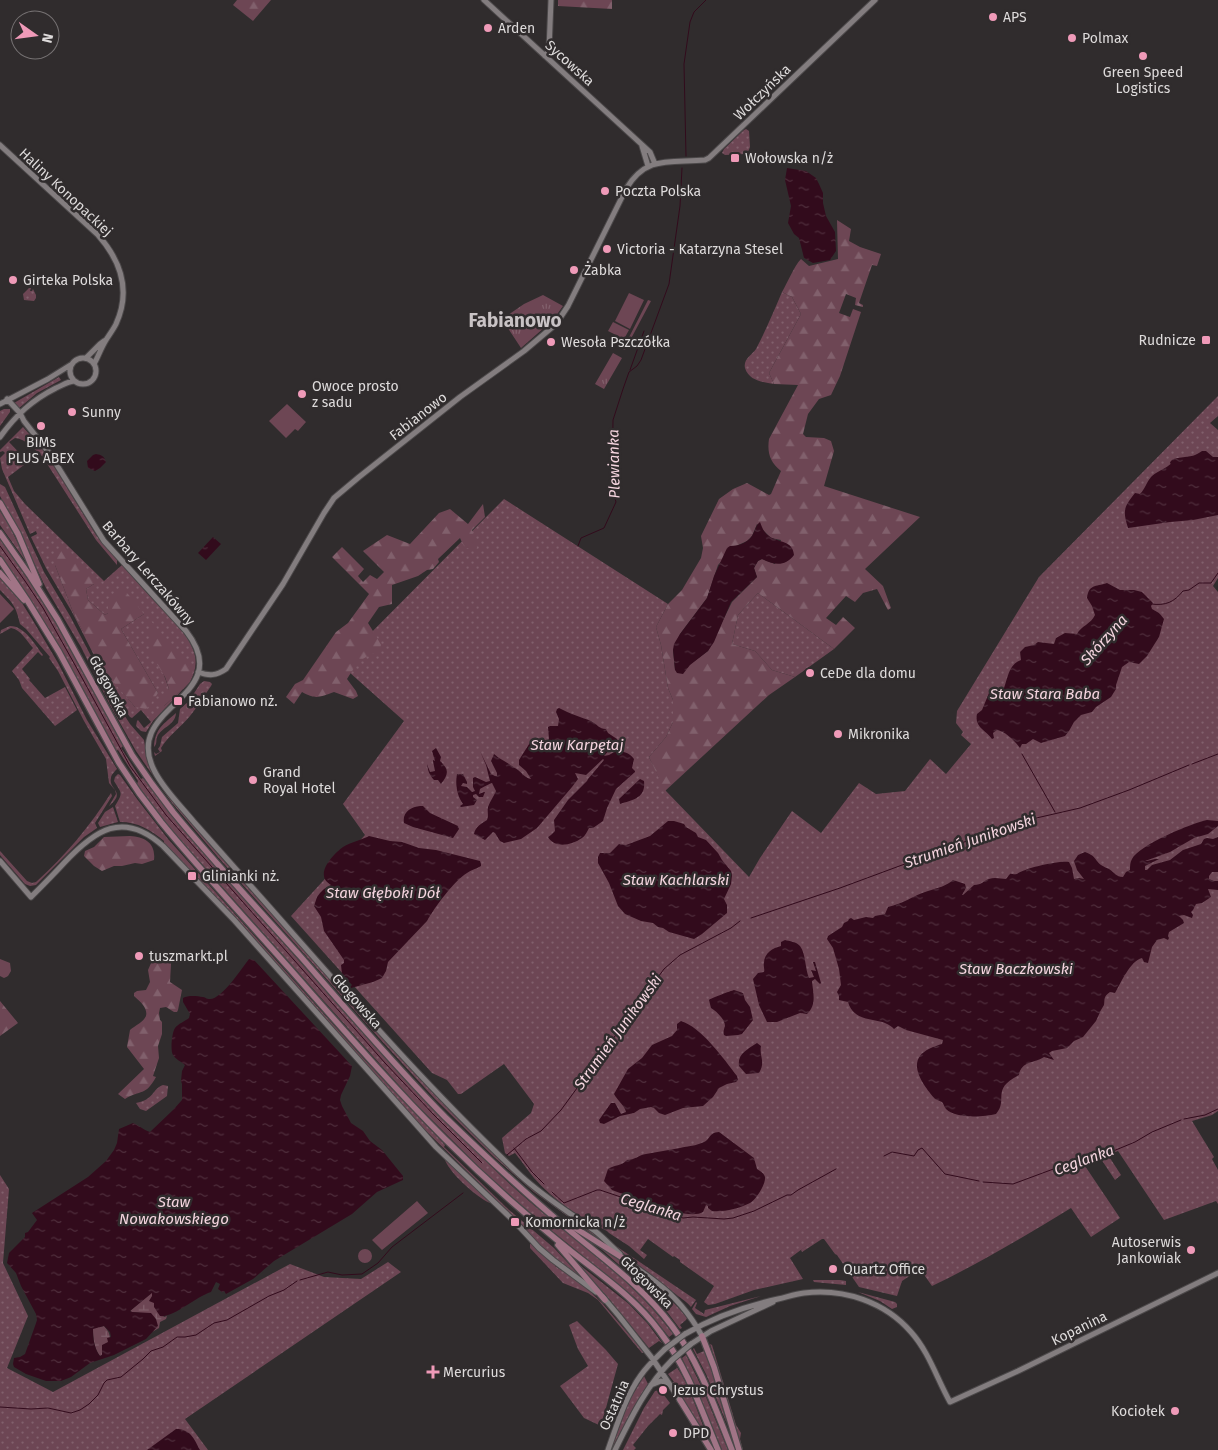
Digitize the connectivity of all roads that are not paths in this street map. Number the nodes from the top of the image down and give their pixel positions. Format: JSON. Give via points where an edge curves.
{"nodes":[{"id":1,"x":484,"y":0,"type":"edge"},
{"id":2,"x":551,"y":0,"type":"edge"},
{"id":3,"x":875,"y":0,"type":"edge"},
{"id":4,"x":545,"y":56,"type":"junction"},
{"id":5,"x":641,"y":143,"type":"junction"},
{"id":6,"x":0,"y":145,"type":"edge"},
{"id":7,"x":655,"y":164,"type":"junction"},
{"id":8,"x":648,"y":166,"type":"junction"},
{"id":9,"x":105,"y":341,"type":"junction"},
{"id":10,"x":86,"y":358,"type":"junction"},
{"id":11,"x":72,"y":364,"type":"junction"},
{"id":12,"x":94,"y":364,"type":"junction"},
{"id":13,"x":74,"y":381,"type":"junction"},
{"id":14,"x":7,"y":399,"type":"junction"},
{"id":15,"x":0,"y":404,"type":"edge"},
{"id":16,"x":20,"y":413,"type":"junction"},
{"id":17,"x":24,"y":422,"type":"junction"},
{"id":18,"x":10,"y":424,"type":"junction"},
{"id":19,"x":0,"y":437,"type":"edge"},
{"id":20,"x":0,"y":503,"type":"edge"},
{"id":21,"x":0,"y":533,"type":"edge"},
{"id":22,"x":0,"y":560,"type":"edge"},
{"id":23,"x":0,"y":573,"type":"edge"},
{"id":24,"x":42,"y":593,"type":"junction"},
{"id":25,"x":34,"y":610,"type":"junction"},
{"id":26,"x":198,"y":672,"type":"junction"},
{"id":27,"x":0,"y":861,"type":"edge"},
{"id":28,"x":549,"y":1212,"type":"junction"},
{"id":29,"x":543,"y":1229,"type":"junction"},
{"id":30,"x":629,"y":1262,"type":"junction"},
{"id":31,"x":1218,"y":1274,"type":"edge"},
{"id":32,"x":780,"y":1299,"type":"junction"},
{"id":33,"x":605,"y":1300,"type":"junction"},
{"id":34,"x":697,"y":1327,"type":"junction"},
{"id":35,"x":702,"y":1336,"type":"junction"},
{"id":36,"x":654,"y":1360,"type":"junction"},
{"id":37,"x":661,"y":1372,"type":"junction"},
{"id":38,"x":669,"y":1384,"type":"junction"},
{"id":39,"x":649,"y":1387,"type":"junction"},
{"id":40,"x":680,"y":1400,"type":"joint"},
{"id":41,"x":608,"y":1450,"type":"edge"},
{"id":42,"x":615,"y":1450,"type":"edge"},
{"id":43,"x":711,"y":1450,"type":"edge"},
{"id":44,"x":718,"y":1450,"type":"edge"},
{"id":45,"x":732,"y":1450,"type":"edge"},
{"id":46,"x":739,"y":1450,"type":"edge"}],
"edges":[{"from":1,"to":4,"type":"street","name":"Sycowska"},
{"from":2,"to":4,"type":"street","via":[[549,50]]},
{"from":3,"to":7,"type":"street","name":"Wołczyńska","via":[[709,158]]},
{"from":4,"to":5,"type":"street","name":"Sycowska"},
{"from":5,"to":7,"type":"street","name":"Sycowska"},
{"from":5,"to":8,"type":"street"},
{"from":6,"to":9,"type":"street","name":"Haliny Konopackiej","via":[[98,235],[116,259],[122,280],[122,301],[116,323]]},
{"from":7,"to":8,"type":"street","name":"Wołczyńska"},
{"from":8,"to":26,"type":"street","name":"Fabianowo","via":[[626,189],[560,320],[334,498],[288,578],[226,669],[213,675]]},
{"from":9,"to":10,"type":"street","name":"Haliny Konopackiej"},
{"from":9,"to":12,"type":"street","name":"Haliny Konopackiej"},
{"from":10,"to":11,"type":"street"},
{"from":10,"to":12,"type":"street"},
{"from":11,"to":13,"type":"street","via":[[70,374]]},
{"from":11,"to":14,"type":"street"},
{"from":12,"to":13,"type":"street","via":[[96,372],[92,380],[84,384]]},
{"from":13,"to":16,"type":"street","via":[[40,396]]},
{"from":14,"to":15,"type":"street"},
{"from":14,"to":16,"type":"street","name":"Barbary Lerczakówny"},
{"from":16,"to":17,"type":"street","name":"Barbary Lerczakówny"},
{"from":16,"to":18,"type":"street"},
{"from":17,"to":18,"type":"street"},
{"from":17,"to":26,"type":"street","name":"Barbary Lerczakówny","via":[[50,454],[104,541],[191,638],[198,655]]},
{"from":18,"to":19,"type":"street"},
{"from":20,"to":24,"type":"main road","via":[[18,534]]},
{"from":21,"to":24,"type":"main road","name":"Głogowska"},
{"from":22,"to":25,"type":"main road","name":"Głogowska"},
{"from":23,"to":25,"type":"main road"},
{"from":24,"to":28,"type":"main road","name":"Głogowska","via":[[125,742],[173,812],[408,1078],[478,1149]]},
{"from":25,"to":29,"type":"main road","name":"Głogowska","via":[[119,763],[161,822],[397,1089],[472,1165]]},
{"from":26,"to":30,"type":"street","name":"Głogowska","via":[[187,692],[155,725],[148,740],[148,751],[162,783],[414,1070],[522,1177]]},
{"from":27,"to":33,"type":"street","via":[[31,898],[76,850],[96,834],[108,829],[126,828],[154,838],[234,920],[413,1122],[550,1258]]},
{"from":28,"to":30,"type":"main road"},
{"from":28,"to":45,"type":"main road","name":"Głogowska","via":[[620,1271],[668,1320],[697,1368]]},
{"from":29,"to":33,"type":"main road"},
{"from":29,"to":44,"type":"main road","name":"Głogowska","via":[[631,1300],[658,1328],[682,1366]]},
{"from":30,"to":34,"type":"street","name":"Głogowska","via":[[667,1291]]},
{"from":31,"to":32,"type":"street","name":"Kopanina","via":[[950,1402],[922,1346],[905,1326],[882,1308],[861,1298],[834,1292],[803,1293]]},
{"from":32,"to":34,"type":"street","via":[[750,1306]]},
{"from":32,"to":35,"type":"street"},
{"from":33,"to":36,"type":"street"},
{"from":34,"to":35,"type":"street"},
{"from":34,"to":36,"type":"street","name":"Ostatnia","bridge":true},
{"from":35,"to":37,"type":"street","name":"Ostatnia","bridge":true},
{"from":35,"to":46,"type":"main road"},
{"from":36,"to":37,"type":"street"},
{"from":36,"to":41,"type":"street","name":"Ostatnia","via":[[633,1387]]},
{"from":37,"to":38,"type":"street"},
{"from":37,"to":39,"type":"street","name":"Ostatnia"},
{"from":38,"to":39,"type":"street","via":[[660,1382]]},
{"from":38,"to":40,"type":"street"},
{"from":39,"to":42,"type":"street","name":"Ostatnia"},
{"from":40,"to":43,"type":"main road"}]}
